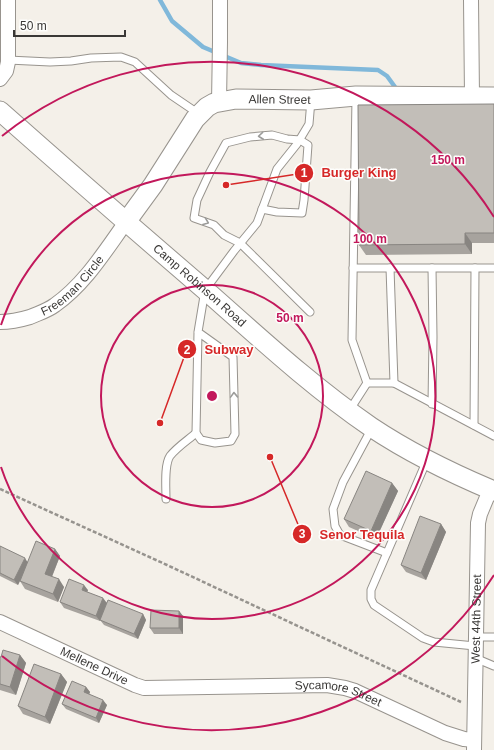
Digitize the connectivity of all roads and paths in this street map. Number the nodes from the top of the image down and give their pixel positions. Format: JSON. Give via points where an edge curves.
{"nodes":[{"id":1,"x":8,"y":0,"type":"edge"},
{"id":2,"x":220,"y":0,"type":"edge"},
{"id":3,"x":471,"y":0,"type":"edge"},
{"id":4,"x":4,"y":26,"type":"edge"},
{"id":5,"x":8,"y":60,"type":"junction"},
{"id":6,"x":0,"y":79,"type":"edge"},
{"id":7,"x":356,"y":96,"type":"junction"},
{"id":8,"x":472,"y":96,"type":"junction"},
{"id":9,"x":494,"y":97,"type":"edge"},
{"id":10,"x":312,"y":100,"type":"junction"},
{"id":11,"x":219,"y":102,"type":"junction"},
{"id":12,"x":0,"y":111,"type":"edge"},
{"id":13,"x":199,"y":114,"type":"junction"},
{"id":14,"x":300,"y":140,"type":"junction"},
{"id":15,"x":262,"y":209,"type":"junction"},
{"id":16,"x":126,"y":222,"type":"junction"},
{"id":17,"x":240,"y":243,"type":"junction"},
{"id":18,"x":353,"y":268,"type":"junction"},
{"id":19,"x":390,"y":268,"type":"junction"},
{"id":20,"x":432,"y":268,"type":"junction"},
{"id":21,"x":476,"y":268,"type":"junction"},
{"id":22,"x":494,"y":268,"type":"edge"},
{"id":23,"x":205,"y":290,"type":"junction"},
{"id":24,"x":310,"y":312,"type":"dead end"},
{"id":25,"x":0,"y":322,"type":"edge"},
{"id":26,"x":198,"y":332,"type":"junction"},
{"id":27,"x":367,"y":383,"type":"junction"},
{"id":28,"x":394,"y":383,"type":"junction"},
{"id":29,"x":432,"y":404,"type":"junction"},
{"id":30,"x":349,"y":411,"type":"junction"},
{"id":31,"x":474,"y":425,"type":"junction"},
{"id":32,"x":372,"y":428,"type":"junction"},
{"id":33,"x":196,"y":433,"type":"junction"},
{"id":34,"x":494,"y":436,"type":"edge"},
{"id":35,"x":427,"y":460,"type":"junction"},
{"id":36,"x":0,"y":489,"type":"edge"},
{"id":37,"x":492,"y":491,"type":"edge"},
{"id":38,"x":166,"y":499,"type":"dead end"},
{"id":39,"x":387,"y":553,"type":"junction"},
{"id":40,"x":0,"y":622,"type":"edge"},
{"id":41,"x":494,"y":637,"type":"edge"},
{"id":42,"x":475,"y":647,"type":"junction"},
{"id":43,"x":494,"y":666,"type":"edge"},
{"id":44,"x":194,"y":687,"type":"joint"},
{"id":45,"x":474,"y":707,"type":"junction"},
{"id":46,"x":474,"y":745,"type":"edge"}],
"edges":[{"from":1,"to":4,"type":"street"},
{"from":2,"to":11,"type":"street"},
{"from":3,"to":8,"type":"street"},
{"from":4,"to":5,"type":"street"},
{"from":5,"to":6,"type":"street","via":[[6,71]]},
{"from":5,"to":13,"type":"lane","via":[[50,62],[121,58],[135,62],[172,95]]},
{"from":7,"to":8,"type":"main road","name":"Allen Street"},
{"from":7,"to":10,"type":"main road","name":"Allen Street"},
{"from":7,"to":18,"type":"lane"},
{"from":8,"to":9,"type":"main road","name":"Allen Street"},
{"from":10,"to":11,"type":"main road","name":"Allen Street","via":[[236,99]]},
{"from":10,"to":14,"type":"lane","via":[[309,124]]},
{"from":11,"to":13,"type":"main road","name":"Allen Street","via":[[206,107]]},
{"from":12,"to":16,"type":"main road","name":"Camp Robinson Road"},
{"from":13,"to":16,"type":"main road","name":"Allen Street"},
{"from":14,"to":15,"type":"lane","via":[[278,168]]},
{"from":14,"to":15,"type":"lane","via":[[308,146],[302,213]]},
{"from":14,"to":17,"type":"lane","one_way":true,"via":[[272,135],[226,143],[197,200],[194,218],[214,225],[224,235]]},
{"from":15,"to":17,"type":"lane","via":[[257,223]]},
{"from":16,"to":23,"type":"main road","name":"Camp Robinson Road"},
{"from":16,"to":25,"type":"street","name":"Freeman Circle","via":[[82,281],[54,306],[21,320]]},
{"from":17,"to":23,"type":"lane"},
{"from":17,"to":24,"type":"lane"},
{"from":18,"to":19,"type":"lane"},
{"from":18,"to":27,"type":"lane","via":[[352,340]]},
{"from":19,"to":20,"type":"lane"},
{"from":19,"to":28,"type":"lane"},
{"from":20,"to":21,"type":"lane"},
{"from":20,"to":29,"type":"lane"},
{"from":21,"to":22,"type":"lane"},
{"from":21,"to":31,"type":"lane"},
{"from":23,"to":26,"type":"lane"},
{"from":23,"to":30,"type":"main road","name":"Camp Robinson Road","via":[[301,374]]},
{"from":26,"to":33,"type":"lane"},
{"from":33,"to":26,"type":"lane","one_way":true,"via":[[201,440],[215,443],[231,441],[235,434],[233,357]]},
{"from":27,"to":28,"type":"lane"},
{"from":27,"to":30,"type":"lane"},
{"from":28,"to":29,"type":"lane"},
{"from":29,"to":31,"type":"lane"},
{"from":30,"to":32,"type":"main road","name":"Camp Robinson Road"},
{"from":31,"to":34,"type":"lane"},
{"from":32,"to":35,"type":"main road","name":"Camp Robinson Road"},
{"from":32,"to":39,"type":"lane","via":[[343,482],[333,509],[335,526],[340,535]]},
{"from":33,"to":38,"type":"lane","via":[[170,456],[165,474]]},
{"from":35,"to":37,"type":"main road","name":"Camp Robinson Road"},
{"from":35,"to":39,"type":"lane"},
{"from":36,"to":45,"type":"path"},
{"from":37,"to":42,"type":"street","name":"West 44th Street","via":[[480,514],[478,524]]},
{"from":39,"to":42,"type":"lane","via":[[371,590],[374,606],[422,638]]},
{"from":40,"to":44,"type":"street","name":"Mellene Drive","via":[[135,686]]},
{"from":41,"to":42,"type":"lane"},
{"from":42,"to":43,"type":"lane"},
{"from":42,"to":45,"type":"street","name":"West 44th Street"},
{"from":44,"to":46,"type":"street","name":"Sycamore Street","via":[[327,685],[345,688]]},
{"from":45,"to":46,"type":"street","name":"West 44th Street"}]}
